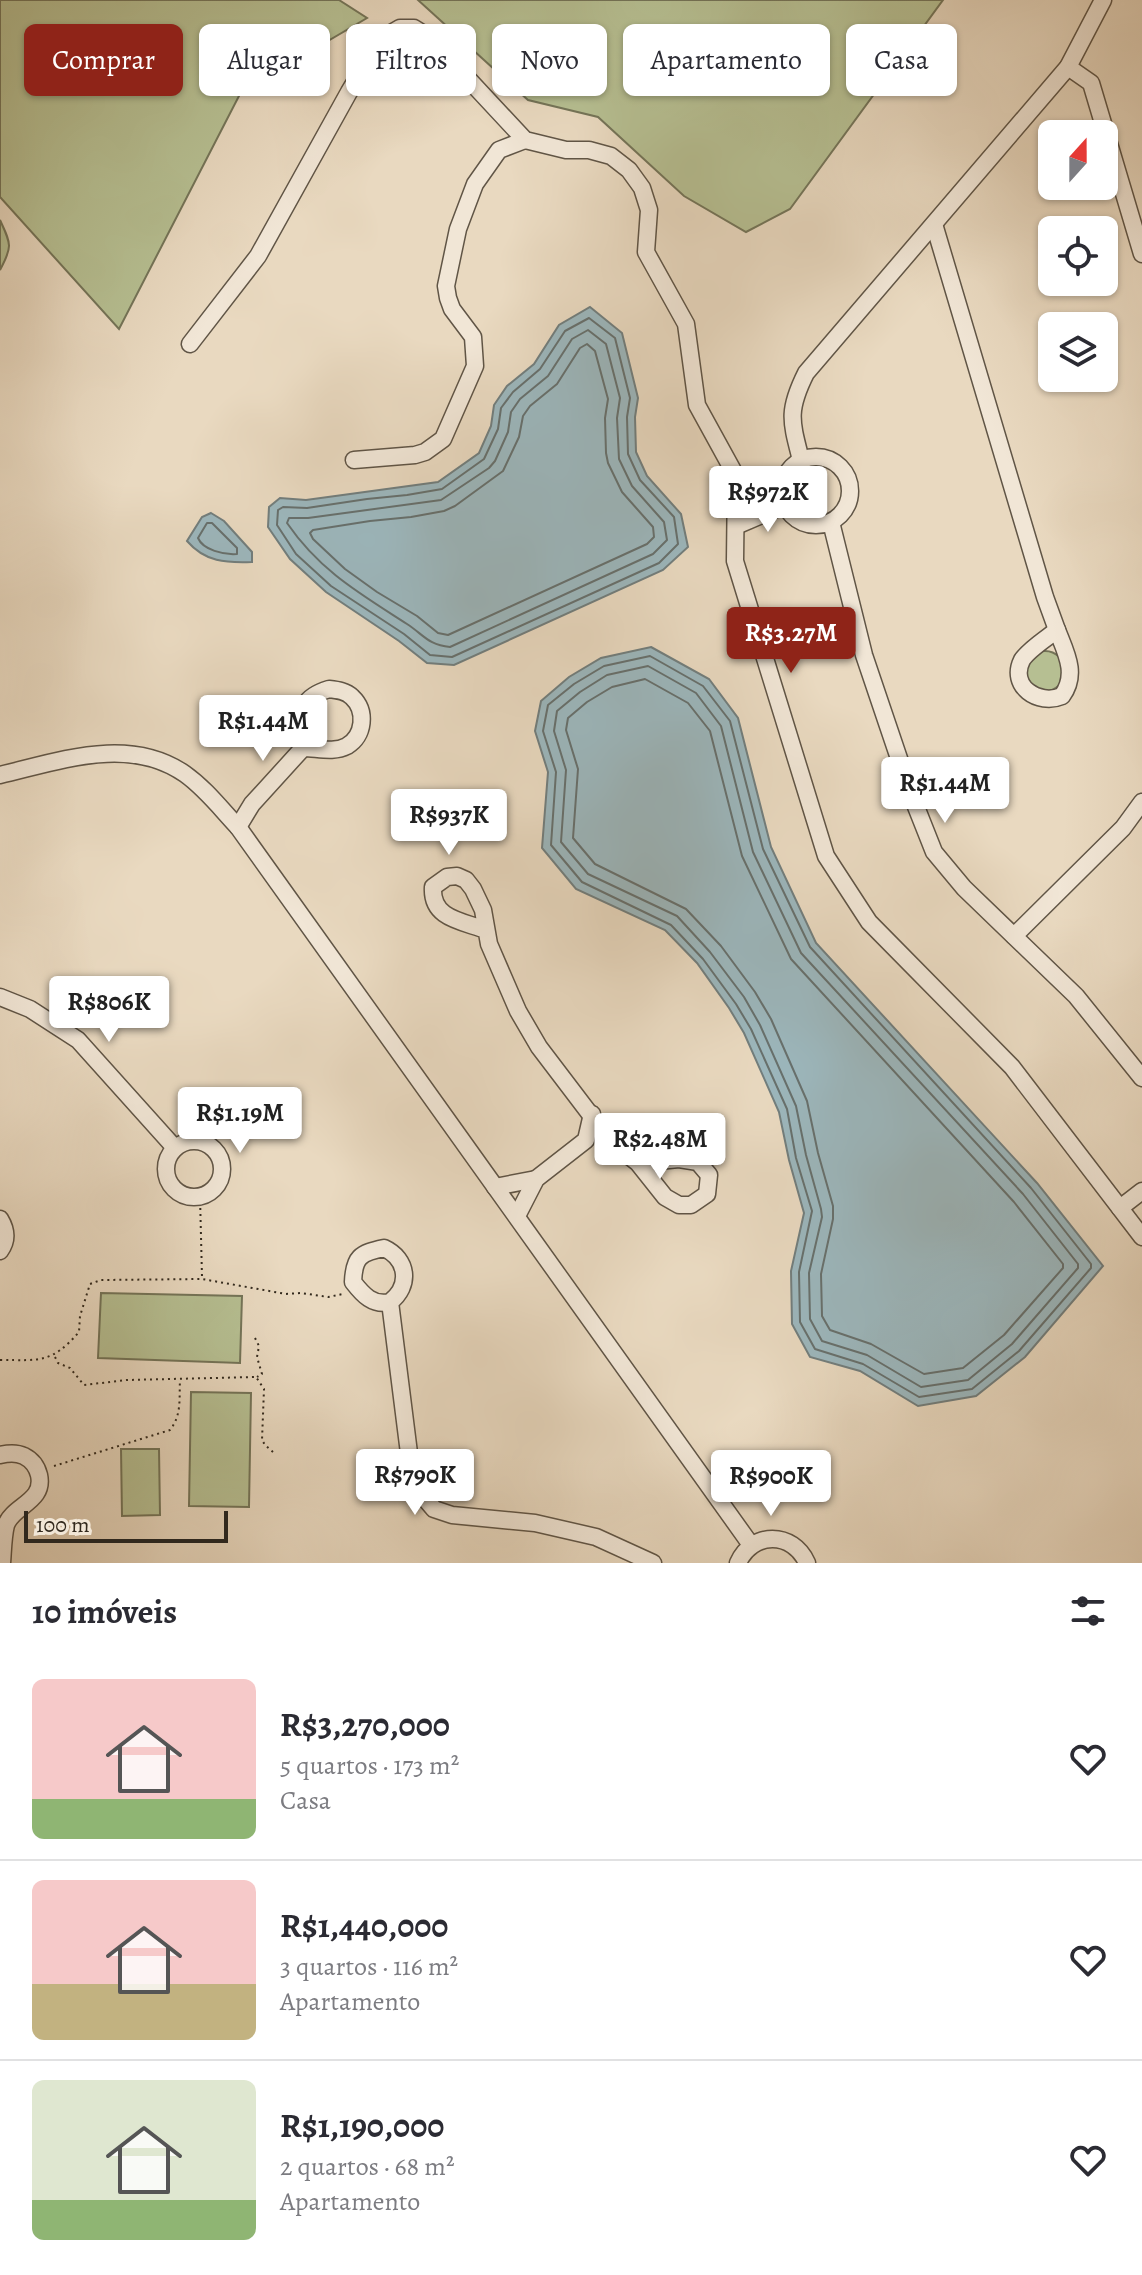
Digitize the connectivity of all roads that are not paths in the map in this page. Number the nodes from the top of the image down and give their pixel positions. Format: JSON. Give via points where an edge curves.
{"nodes":[{"id":1,"x":1103,"y":0,"type":"edge"},
{"id":2,"x":1068,"y":67,"type":"junction"},
{"id":3,"x":525,"y":140,"type":"junction"},
{"id":4,"x":934,"y":224,"type":"junction"},
{"id":5,"x":1142,"y":254,"type":"edge"},
{"id":6,"x":190,"y":344,"type":"dead end"},
{"id":7,"x":354,"y":460,"type":"dead end"},
{"id":8,"x":801,"y":460,"type":"junction"},
{"id":9,"x":785,"y":505,"type":"junction"},
{"id":10,"x":831,"y":522,"type":"junction"},
{"id":11,"x":736,"y":526,"type":"junction"},
{"id":12,"x":1057,"y":630,"type":"dead end"},
{"id":13,"x":303,"y":748,"type":"dead end"},
{"id":14,"x":0,"y":775,"type":"edge"},
{"id":15,"x":1142,"y":802,"type":"edge"},
{"id":16,"x":252,"y":804,"type":"junction"},
{"id":17,"x":221,"y":809,"type":"junction"},
{"id":18,"x":238,"y":827,"type":"junction"},
{"id":19,"x":486,"y":930,"type":"dead end"},
{"id":20,"x":1014,"y":936,"type":"junction"},
{"id":21,"x":0,"y":997,"type":"edge"},
{"id":22,"x":1140,"y":1071,"type":"edge"},
{"id":23,"x":592,"y":1114,"type":"junction"},
{"id":24,"x":586,"y":1140,"type":"junction"},
{"id":25,"x":612,"y":1143,"type":"junction"},
{"id":26,"x":175,"y":1148,"type":"junction"},
{"id":27,"x":638,"y":1163,"type":"dead end"},
{"id":28,"x":536,"y":1179,"type":"junction"},
{"id":29,"x":495,"y":1187,"type":"junction"},
{"id":30,"x":1142,"y":1191,"type":"edge"},
{"id":31,"x":1120,"y":1208,"type":"junction"},
{"id":32,"x":517,"y":1216,"type":"junction"},
{"id":33,"x":0,"y":1219,"type":"edge"},
{"id":34,"x":1142,"y":1237,"type":"edge"},
{"id":35,"x":0,"y":1251,"type":"edge"},
{"id":36,"x":390,"y":1302,"type":"junction"},
{"id":37,"x":0,"y":1455,"type":"edge"},
{"id":38,"x":3,"y":1518,"type":"edge"},
{"id":39,"x":751,"y":1545,"type":"junction"},
{"id":40,"x":810,"y":1561,"type":"edge"},
{"id":41,"x":2,"y":1563,"type":"edge"},
{"id":42,"x":653,"y":1563,"type":"edge"},
{"id":43,"x":738,"y":1563,"type":"edge"}],
"edges":[{"from":1,"to":2,"type":"street"},
{"from":2,"to":4,"type":"street"},
{"from":2,"to":5,"type":"street","via":[[1091,83]]},
{"from":3,"to":6,"type":"street","via":[[430,38],[414,28],[400,28],[381,39],[258,256]]},
{"from":3,"to":7,"type":"street","via":[[499,150],[475,184],[458,229],[446,286],[452,309],[473,337],[475,366],[443,439],[415,455]]},
{"from":3,"to":11,"type":"street","via":[[611,156],[642,188],[649,210],[646,252],[686,324],[697,405],[736,476]]},
{"from":4,"to":8,"type":"street","via":[[806,373],[795,395],[791,422]]},
{"from":4,"to":12,"type":"street"},
{"from":8,"to":9,"type":"street","via":[[783,482]]},
{"from":8,"to":10,"type":"street","via":[[829,460],[846,475],[847,505]]},
{"from":9,"to":10,"type":"street","via":[[801,522]]},
{"from":9,"to":11,"type":"street"},
{"from":10,"to":20,"type":"street","via":[[864,655],[934,852]]},
{"from":11,"to":31,"type":"street","via":[[735,561],[826,856],[869,922],[1012,1067]]},
{"from":13,"to":16,"type":"street"},
{"from":14,"to":17,"type":"street","via":[[117,752],[159,761],[183,773]]},
{"from":15,"to":20,"type":"street","via":[[1123,828]]},
{"from":16,"to":17,"type":"street"},
{"from":16,"to":18,"type":"street"},
{"from":17,"to":18,"type":"street"},
{"from":18,"to":29,"type":"street"},
{"from":19,"to":23,"type":"street","via":[[518,1011]]},
{"from":20,"to":22,"type":"street","via":[[1076,996]]},
{"from":21,"to":26,"type":"street","via":[[78,1040]]},
{"from":23,"to":24,"type":"street"},
{"from":23,"to":25,"type":"street"},
{"from":24,"to":25,"type":"street"},
{"from":24,"to":28,"type":"street"},
{"from":25,"to":27,"type":"street"},
{"from":26,"to":26,"type":"street","via":[[194,1141],[213,1148],[222,1166],[217,1186],[200,1196],[172,1186],[166,1166]]},
{"from":28,"to":29,"type":"street"},
{"from":28,"to":32,"type":"street"},
{"from":29,"to":32,"type":"street"},
{"from":30,"to":31,"type":"street"},
{"from":31,"to":34,"type":"street"},
{"from":32,"to":39,"type":"street"},
{"from":33,"to":35,"type":"street","via":[[6,1237]]},
{"from":36,"to":36,"type":"street","via":[[380,1304],[353,1282],[353,1267],[361,1256],[384,1248],[402,1263],[404,1282]]},
{"from":36,"to":42,"type":"street","via":[[412,1477],[434,1509],[596,1537]]},
{"from":37,"to":38,"type":"street","via":[[25,1456],[38,1472],[40,1485],[33,1499]]},
{"from":38,"to":41,"type":"street"},
{"from":39,"to":40,"type":"street","via":[[774,1538],[786,1541]]},
{"from":39,"to":43,"type":"street"}]}
